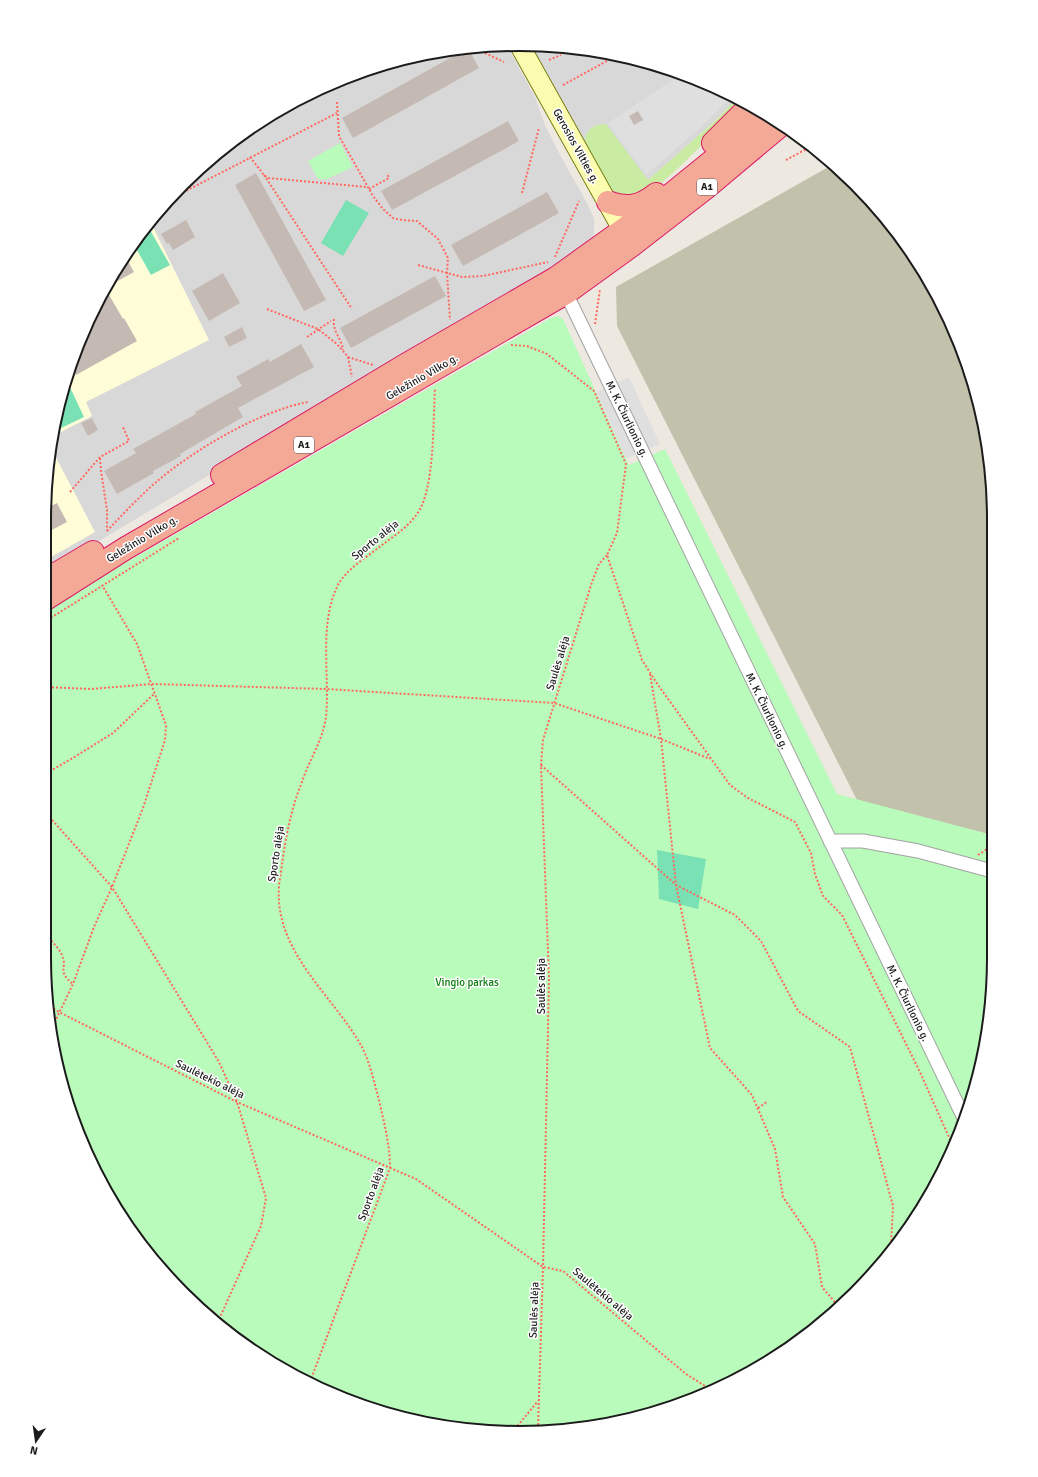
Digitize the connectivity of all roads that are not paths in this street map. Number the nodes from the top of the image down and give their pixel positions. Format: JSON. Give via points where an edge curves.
{"nodes":[{"id":1,"x":523,"y":51,"type":"edge"},
{"id":2,"x":746,"y":110,"type":"edge"},
{"id":3,"x":761,"y":119,"type":"edge"},
{"id":4,"x":777,"y":129,"type":"edge"},
{"id":5,"x":717,"y":157,"type":"junction"},
{"id":6,"x":662,"y":189,"type":"junction"},
{"id":7,"x":608,"y":202,"type":"junction"},
{"id":8,"x":627,"y":238,"type":"junction"},
{"id":9,"x":568,"y":299,"type":"junction"},
{"id":10,"x":51,"y":577,"type":"edge"},
{"id":11,"x":51,"y":596,"type":"edge"},
{"id":12,"x":830,"y":841,"type":"junction"},
{"id":13,"x":987,"y":870,"type":"edge"},
{"id":14,"x":961,"y":1111,"type":"edge"}],
"edges":[{"from":1,"to":7,"type":"main road","name":"Gerosios Vilties g."},
{"from":2,"to":6,"type":"highway"},
{"from":3,"to":5,"type":"highway","name":"Geležinio Vilko g.","number":"A1"},
{"from":4,"to":8,"type":"highway","name":"Geležinio Vilko g.","number":"A1","via":[[713,182]]},
{"from":5,"to":6,"type":"highway"},
{"from":5,"to":8,"type":"highway","name":"Geležinio Vilko g.","number":"A1","via":[[659,204]]},
{"from":6,"to":7,"type":"highway","via":[[636,206]]},
{"from":7,"to":8,"type":"main road","name":"Gerosios Vilties g."},
{"from":8,"to":9,"type":"highway","name":"Geležinio Vilko g.","number":"A1"},
{"from":8,"to":10,"type":"highway","name":"Geležinio Vilko g.","number":"A1","via":[[414,360]]},
{"from":9,"to":11,"type":"highway","name":"Geležinio Vilko g.","number":"A1","via":[[133,544]]},
{"from":9,"to":12,"type":"street","name":"M. K. Čiurlionio g."},
{"from":12,"to":13,"type":"street","via":[[863,841],[918,851]]},
{"from":12,"to":14,"type":"street","name":"M. K. Čiurlionio g."}]}
